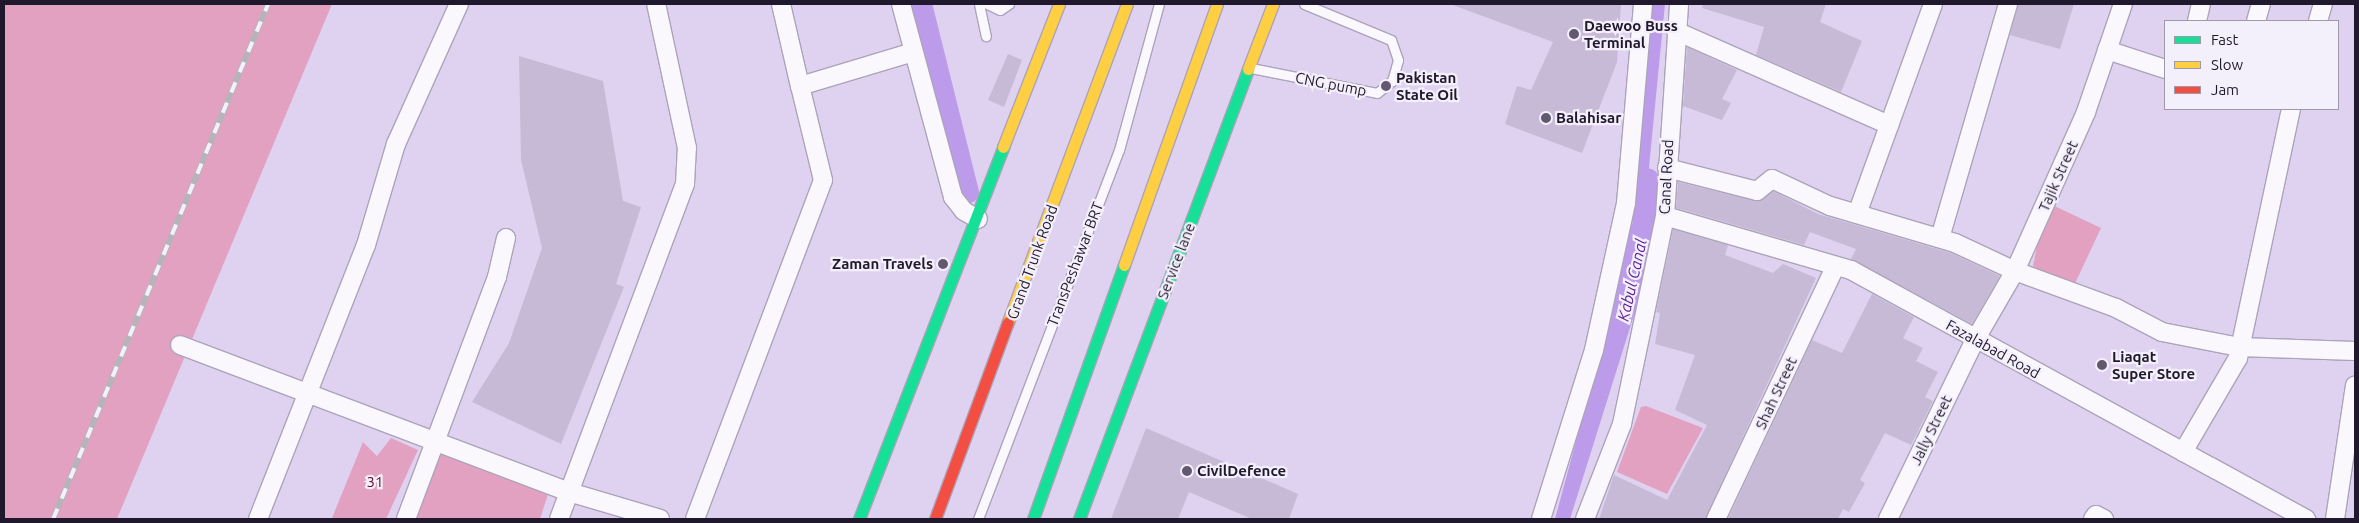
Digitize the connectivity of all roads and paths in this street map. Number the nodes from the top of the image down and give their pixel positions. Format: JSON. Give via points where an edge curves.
{"nodes":[{"id":1,"x":460,"y":4,"type":"edge"},
{"id":2,"x":656,"y":4,"type":"edge"},
{"id":3,"x":780,"y":4,"type":"edge"},
{"id":4,"x":901,"y":4,"type":"edge"},
{"id":5,"x":979,"y":4,"type":"edge"},
{"id":6,"x":987,"y":4,"type":"edge"},
{"id":7,"x":1010,"y":4,"type":"edge"},
{"id":8,"x":1059,"y":4,"type":"edge"},
{"id":9,"x":1127,"y":4,"type":"edge"},
{"id":10,"x":1159,"y":4,"type":"edge"},
{"id":11,"x":1217,"y":4,"type":"edge"},
{"id":12,"x":1273,"y":4,"type":"edge"},
{"id":13,"x":1304,"y":4,"type":"edge"},
{"id":14,"x":1643,"y":4,"type":"edge"},
{"id":15,"x":1679,"y":4,"type":"edge"},
{"id":16,"x":1933,"y":4,"type":"edge"},
{"id":17,"x":2008,"y":4,"type":"edge"},
{"id":18,"x":2123,"y":4,"type":"edge"},
{"id":19,"x":2201,"y":4,"type":"edge"},
{"id":20,"x":2261,"y":4,"type":"edge"},
{"id":21,"x":2323,"y":4,"type":"edge"},
{"id":22,"x":2197,"y":20,"type":"edge"},
{"id":23,"x":2256,"y":20,"type":"edge"},
{"id":24,"x":2318,"y":20,"type":"edge"},
{"id":25,"x":1676,"y":31,"type":"junction"},
{"id":26,"x":986,"y":36,"type":"dead end"},
{"id":27,"x":2107,"y":50,"type":"junction"},
{"id":28,"x":913,"y":52,"type":"junction"},
{"id":29,"x":1249,"y":68,"type":"junction"},
{"id":30,"x":2164,"y":69,"type":"edge"},
{"id":31,"x":800,"y":86,"type":"junction"},
{"id":32,"x":2292,"y":110,"type":"edge"},
{"id":33,"x":1889,"y":125,"type":"junction"},
{"id":34,"x":1667,"y":168,"type":"junction"},
{"id":35,"x":1857,"y":214,"type":"junction"},
{"id":36,"x":1665,"y":216,"type":"junction"},
{"id":37,"x":978,"y":219,"type":"junction"},
{"id":38,"x":506,"y":238,"type":"dead end"},
{"id":39,"x":1940,"y":238,"type":"junction"},
{"id":40,"x":1835,"y":267,"type":"junction"},
{"id":41,"x":2015,"y":271,"type":"junction"},
{"id":42,"x":1975,"y":340,"type":"junction"},
{"id":43,"x":180,"y":345,"type":"dead end"},
{"id":44,"x":2239,"y":347,"type":"junction"},
{"id":45,"x":2355,"y":351,"type":"edge"},
{"id":46,"x":2355,"y":384,"type":"edge"},
{"id":47,"x":305,"y":392,"type":"junction"},
{"id":48,"x":437,"y":440,"type":"junction"},
{"id":49,"x":2183,"y":452,"type":"junction"},
{"id":50,"x":569,"y":492,"type":"junction"},
{"id":51,"x":258,"y":519,"type":"edge"},
{"id":52,"x":406,"y":519,"type":"edge"},
{"id":53,"x":559,"y":519,"type":"edge"},
{"id":54,"x":660,"y":519,"type":"edge"},
{"id":55,"x":695,"y":519,"type":"edge"},
{"id":56,"x":860,"y":519,"type":"edge"},
{"id":57,"x":936,"y":519,"type":"edge"},
{"id":58,"x":978,"y":519,"type":"edge"},
{"id":59,"x":1033,"y":519,"type":"edge"},
{"id":60,"x":1079,"y":519,"type":"edge"},
{"id":61,"x":1541,"y":519,"type":"edge"},
{"id":62,"x":1585,"y":519,"type":"edge"},
{"id":63,"x":1716,"y":519,"type":"edge"},
{"id":64,"x":1888,"y":519,"type":"edge"},
{"id":65,"x":2093,"y":519,"type":"edge"},
{"id":66,"x":2104,"y":519,"type":"edge"},
{"id":67,"x":2306,"y":519,"type":"edge"},
{"id":68,"x":2335,"y":519,"type":"edge"}],
"edges":[{"from":1,"to":47,"type":"street","via":[[396,144],[366,245]]},
{"from":2,"to":50,"type":"street","via":[[687,148],[685,184]]},
{"from":3,"to":31,"type":"street"},
{"from":4,"to":28,"type":"street"},
{"from":5,"to":26,"type":"lane"},
{"from":6,"to":7,"type":"lane","via":[[1000,10]]},
{"from":8,"to":37,"type":"main road"},
{"from":9,"to":57,"type":"main road","name":"Grand Trunk Road"},
{"from":10,"to":58,"type":"lane","name":"TransPeshawar BRT","via":[[1119,150]]},
{"from":11,"to":59,"type":"main road"},
{"from":12,"to":29,"type":"main road","name":"Service lane"},
{"from":13,"to":29,"type":"lane","name":"CNG pump","via":[[1391,40],[1398,60],[1392,81],[1377,93]]},
{"from":14,"to":61,"type":"street","via":[[1626,203],[1594,350]]},
{"from":15,"to":25,"type":"street","name":"Canal Road"},
{"from":16,"to":33,"type":"street"},
{"from":17,"to":39,"type":"street"},
{"from":18,"to":27,"type":"street","name":"Tajik Street"},
{"from":19,"to":22,"type":"street"},
{"from":20,"to":23,"type":"street"},
{"from":21,"to":24,"type":"street"},
{"from":25,"to":33,"type":"street"},
{"from":25,"to":34,"type":"street","name":"Canal Road"},
{"from":27,"to":30,"type":"street"},
{"from":27,"to":41,"type":"street","name":"Tajik Street","via":[[2086,112]]},
{"from":28,"to":31,"type":"street"},
{"from":28,"to":37,"type":"street","via":[[953,197],[964,211]]},
{"from":29,"to":60,"type":"main road","name":"Service lane"},
{"from":31,"to":55,"type":"street","via":[[823,180]]},
{"from":32,"to":44,"type":"street"},
{"from":33,"to":35,"type":"street"},
{"from":34,"to":35,"type":"street","via":[[1757,191],[1772,179]]},
{"from":34,"to":36,"type":"street","name":"Canal Road"},
{"from":35,"to":39,"type":"street"},
{"from":36,"to":40,"type":"street","name":"Fazalabad Road"},
{"from":36,"to":62,"type":"street","name":"Canal Road","via":[[1622,424]]},
{"from":37,"to":56,"type":"main road"},
{"from":38,"to":48,"type":"street"},
{"from":39,"to":41,"type":"street"},
{"from":40,"to":42,"type":"street","name":"Fazalabad Road","via":[[1851,270]]},
{"from":40,"to":63,"type":"street","name":"Shah Street"},
{"from":41,"to":42,"type":"street","name":"Tajik Street"},
{"from":41,"to":44,"type":"street","via":[[2116,308],[2162,332]]},
{"from":42,"to":49,"type":"street","name":"Fazalabad Road"},
{"from":42,"to":64,"type":"street","name":"Jally Street"},
{"from":43,"to":47,"type":"street"},
{"from":44,"to":45,"type":"street"},
{"from":44,"to":49,"type":"street","via":[[2238,358]]},
{"from":46,"to":68,"type":"street"},
{"from":47,"to":48,"type":"street"},
{"from":47,"to":51,"type":"street"},
{"from":48,"to":50,"type":"street"},
{"from":48,"to":52,"type":"street"},
{"from":49,"to":67,"type":"street","name":"Fazalabad Road"},
{"from":50,"to":53,"type":"street"},
{"from":50,"to":54,"type":"street"},
{"from":65,"to":66,"type":"street","via":[[2096,515]]}]}
